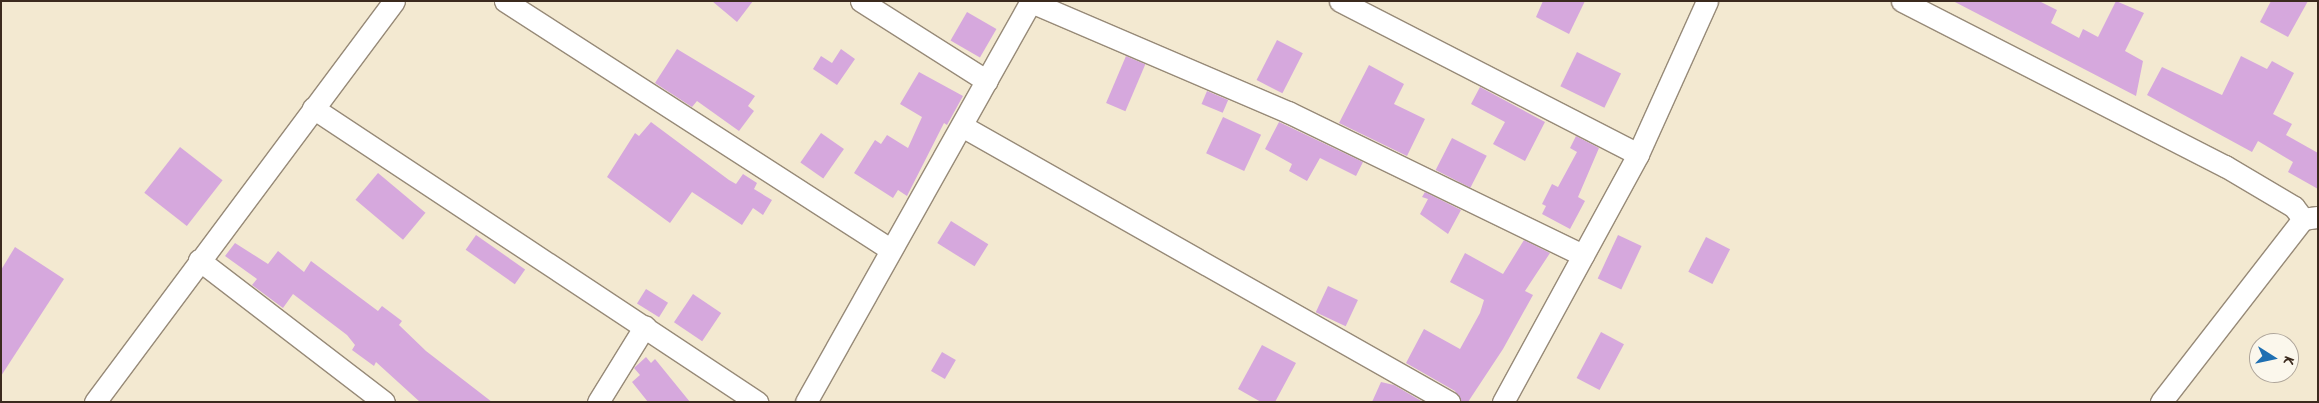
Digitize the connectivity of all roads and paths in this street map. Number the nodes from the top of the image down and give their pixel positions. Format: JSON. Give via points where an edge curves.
{"nodes":[{"id":1,"x":394,"y":1,"type":"edge"},
{"id":2,"x":505,"y":1,"type":"edge"},
{"id":3,"x":861,"y":1,"type":"edge"},
{"id":4,"x":1340,"y":1,"type":"edge"},
{"id":5,"x":1902,"y":1,"type":"edge"},
{"id":6,"x":1031,"y":2,"type":"edge"},
{"id":7,"x":1705,"y":2,"type":"edge"},
{"id":8,"x":987,"y":81,"type":"junction"},
{"id":9,"x":313,"y":108,"type":"junction"},
{"id":10,"x":962,"y":126,"type":"junction"},
{"id":11,"x":1638,"y":154,"type":"junction"},
{"id":12,"x":2310,"y":218,"type":"edge"},
{"id":13,"x":891,"y":250,"type":"junction"},
{"id":14,"x":1583,"y":255,"type":"junction"},
{"id":15,"x":199,"y":260,"type":"junction"},
{"id":16,"x":646,"y":326,"type":"junction"},
{"id":17,"x":95,"y":402,"type":"edge"},
{"id":18,"x":384,"y":402,"type":"edge"},
{"id":19,"x":598,"y":402,"type":"edge"},
{"id":20,"x":757,"y":402,"type":"edge"},
{"id":21,"x":806,"y":402,"type":"edge"},
{"id":22,"x":1449,"y":402,"type":"edge"},
{"id":23,"x":1503,"y":402,"type":"edge"},
{"id":24,"x":2161,"y":402,"type":"edge"}],
"edges":[{"from":1,"to":9,"type":"street"},
{"from":2,"to":13,"type":"street"},
{"from":3,"to":8,"type":"street"},
{"from":4,"to":11,"type":"street"},
{"from":5,"to":12,"type":"street","via":[[2226,166]]},
{"from":6,"to":8,"type":"street"},
{"from":6,"to":14,"type":"street","via":[[1288,112]]},
{"from":7,"to":11,"type":"street"},
{"from":8,"to":10,"type":"street"},
{"from":9,"to":15,"type":"street"},
{"from":9,"to":16,"type":"street"},
{"from":10,"to":13,"type":"street"},
{"from":10,"to":22,"type":"street"},
{"from":11,"to":14,"type":"street"},
{"from":12,"to":24,"type":"street"},
{"from":13,"to":21,"type":"street"},
{"from":14,"to":23,"type":"street"},
{"from":15,"to":17,"type":"street"},
{"from":15,"to":18,"type":"street"},
{"from":16,"to":19,"type":"street"},
{"from":16,"to":20,"type":"street"}]}
